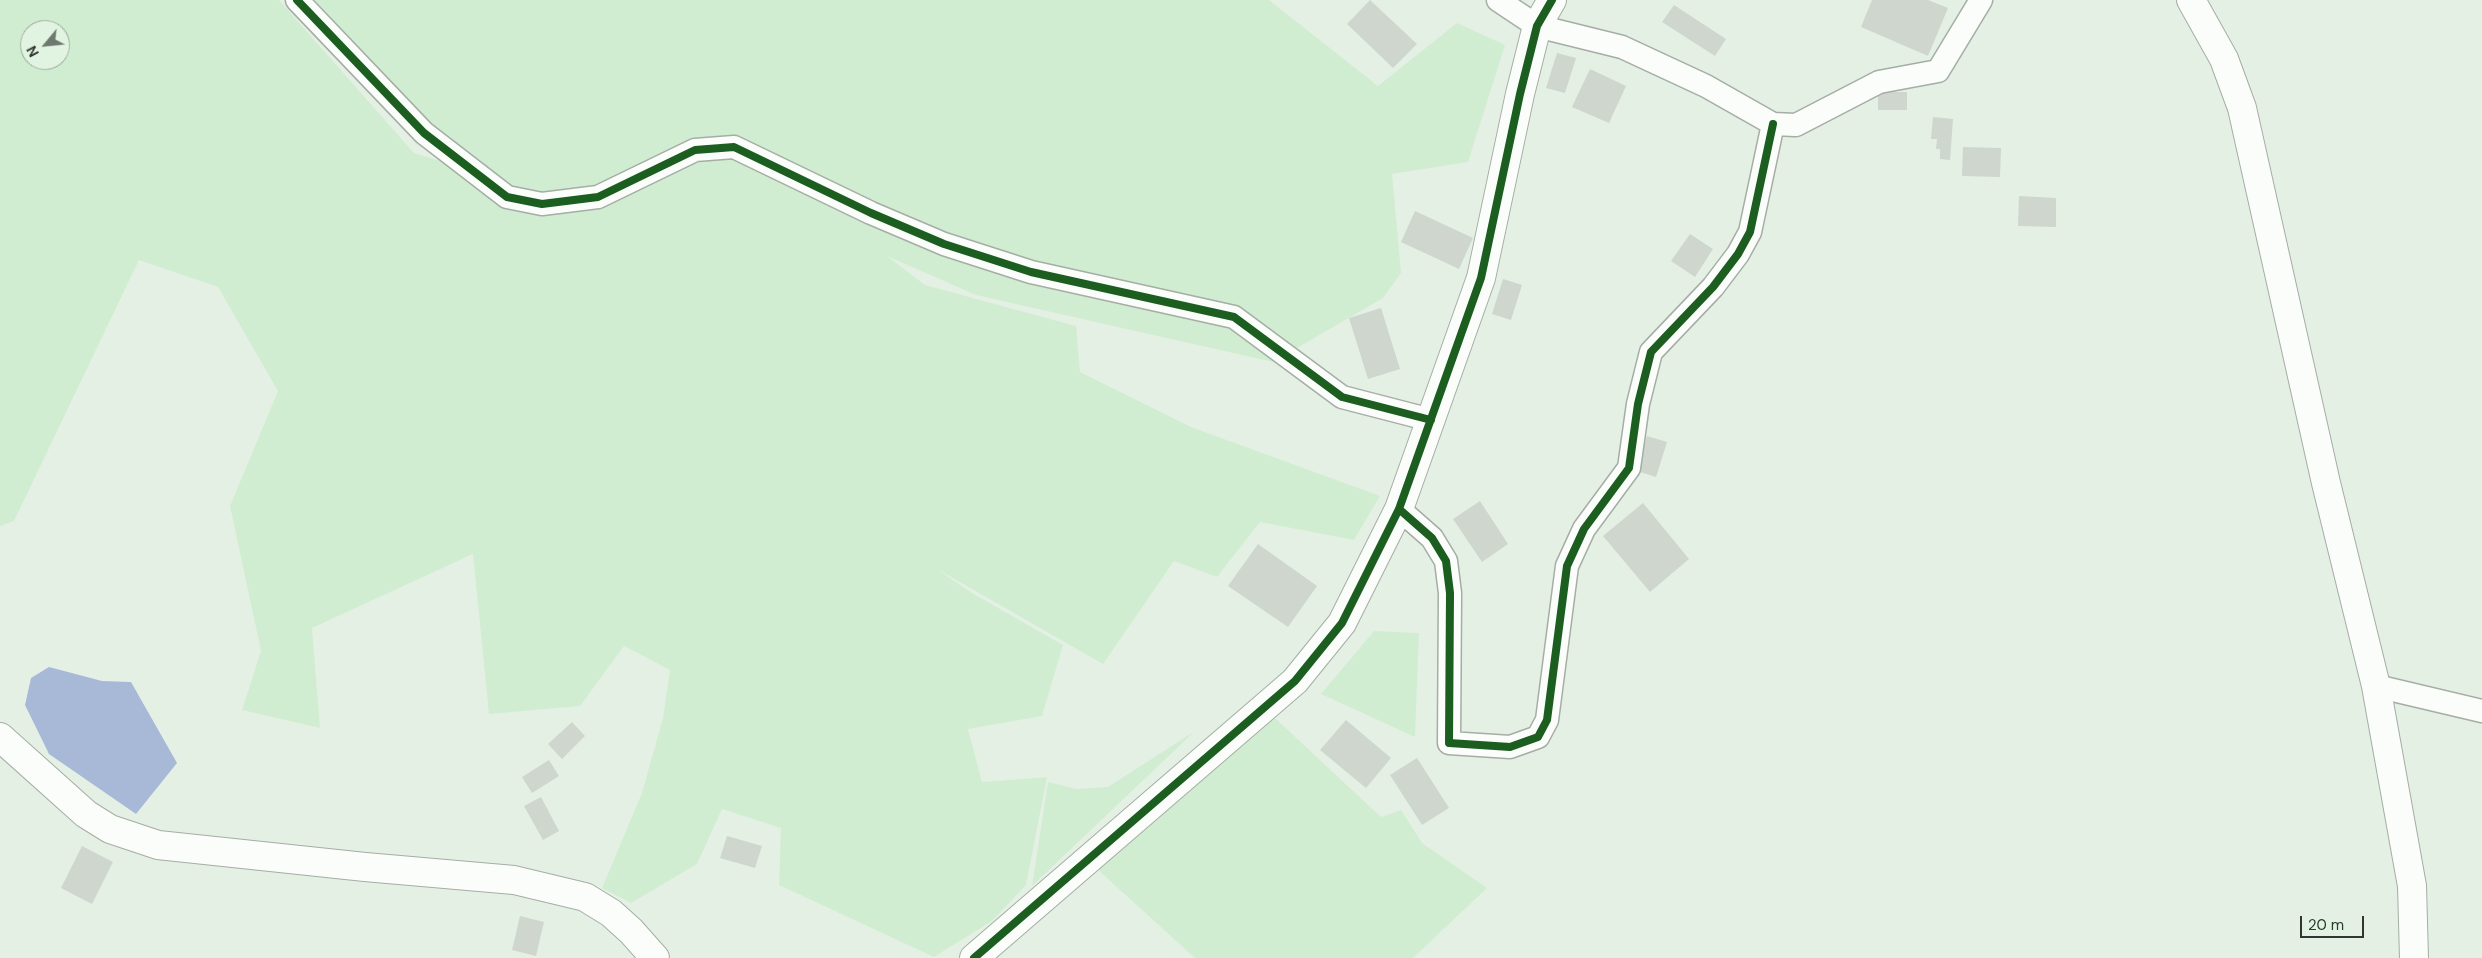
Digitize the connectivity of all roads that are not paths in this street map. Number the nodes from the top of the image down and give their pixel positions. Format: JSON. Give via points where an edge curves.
{"nodes":[{"id":1,"x":297,"y":0,"type":"edge"},
{"id":2,"x":1498,"y":0,"type":"edge"},
{"id":3,"x":1552,"y":0,"type":"edge"},
{"id":4,"x":1981,"y":0,"type":"edge"},
{"id":5,"x":2191,"y":0,"type":"edge"},
{"id":6,"x":1537,"y":26,"type":"junction"},
{"id":7,"x":1773,"y":124,"type":"junction"},
{"id":8,"x":1431,"y":420,"type":"junction"},
{"id":9,"x":1399,"y":509,"type":"junction"},
{"id":10,"x":2376,"y":686,"type":"junction"},
{"id":11,"x":2482,"y":711,"type":"edge"},
{"id":12,"x":0,"y":737,"type":"edge"},
{"id":13,"x":655,"y":958,"type":"edge"},
{"id":14,"x":974,"y":958,"type":"edge"},
{"id":15,"x":2414,"y":958,"type":"edge"}],
"edges":[{"from":1,"to":8,"type":"street","via":[[424,132],[507,197],[542,204],[598,197],[695,150],[734,147],[870,213],[944,244],[1031,272],[1234,317],[1342,397]]},
{"from":2,"to":6,"type":"street"},
{"from":3,"to":6,"type":"street"},
{"from":4,"to":7,"type":"street","via":[[1938,71],[1879,82],[1796,126]]},
{"from":5,"to":10,"type":"street","via":[[2224,59],[2242,108],[2326,483]]},
{"from":6,"to":7,"type":"street","via":[[1622,47],[1706,86]]},
{"from":6,"to":8,"type":"street","via":[[1481,278]]},
{"from":7,"to":9,"type":"street","via":[[1750,232],[1713,287],[1651,352],[1638,404],[1629,468],[1584,530],[1566,566],[1547,720],[1538,736],[1510,747],[1449,743],[1450,592],[1446,561],[1432,538]]},
{"from":8,"to":9,"type":"street"},
{"from":9,"to":14,"type":"street","via":[[1342,623],[1296,681]]},
{"from":10,"to":11,"type":"street"},
{"from":10,"to":15,"type":"street","via":[[2412,886]]},
{"from":12,"to":13,"type":"street","via":[[86,814],[118,832],[167,846],[514,880],[585,898],[610,913]]}]}
